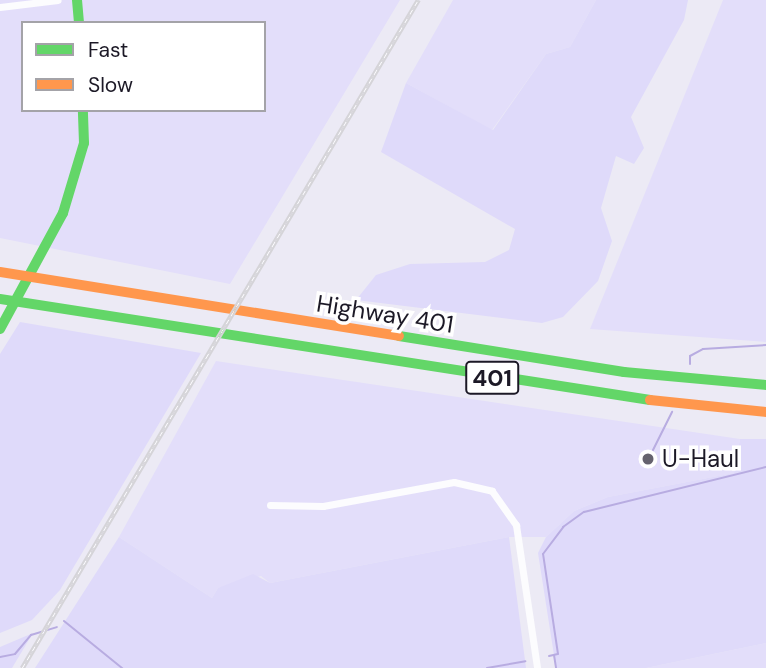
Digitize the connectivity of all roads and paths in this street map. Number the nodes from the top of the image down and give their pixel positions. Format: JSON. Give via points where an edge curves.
{"nodes":[{"id":1,"x":58,"y":0,"type":"edge"},
{"id":2,"x":77,"y":0,"type":"edge"},
{"id":3,"x":0,"y":7,"type":"edge"},
{"id":4,"x":79,"y":21,"type":"edge"},
{"id":5,"x":83,"y":112,"type":"edge"},
{"id":6,"x":0,"y":272,"type":"edge"},
{"id":7,"x":5,"y":300,"type":"edge"},
{"id":8,"x":0,"y":329,"type":"edge"},
{"id":9,"x":766,"y":385,"type":"edge"},
{"id":10,"x":766,"y":412,"type":"edge"},
{"id":11,"x":270,"y":505,"type":"dead end"},
{"id":12,"x":537,"y":668,"type":"edge"}],
"edges":[{"from":1,"to":3,"type":"street"},
{"from":2,"to":4,"type":"main road"},
{"from":5,"to":8,"type":"main road","via":[[84,143],[63,213]]},
{"from":6,"to":9,"type":"main road","name":"Highway 401","number":"401","via":[[624,372]]},
{"from":7,"to":10,"type":"main road","name":"Highway 401","number":"401","via":[[589,394]]},
{"from":11,"to":12,"type":"street","via":[[323,506],[454,482],[492,491],[516,525]]}]}
